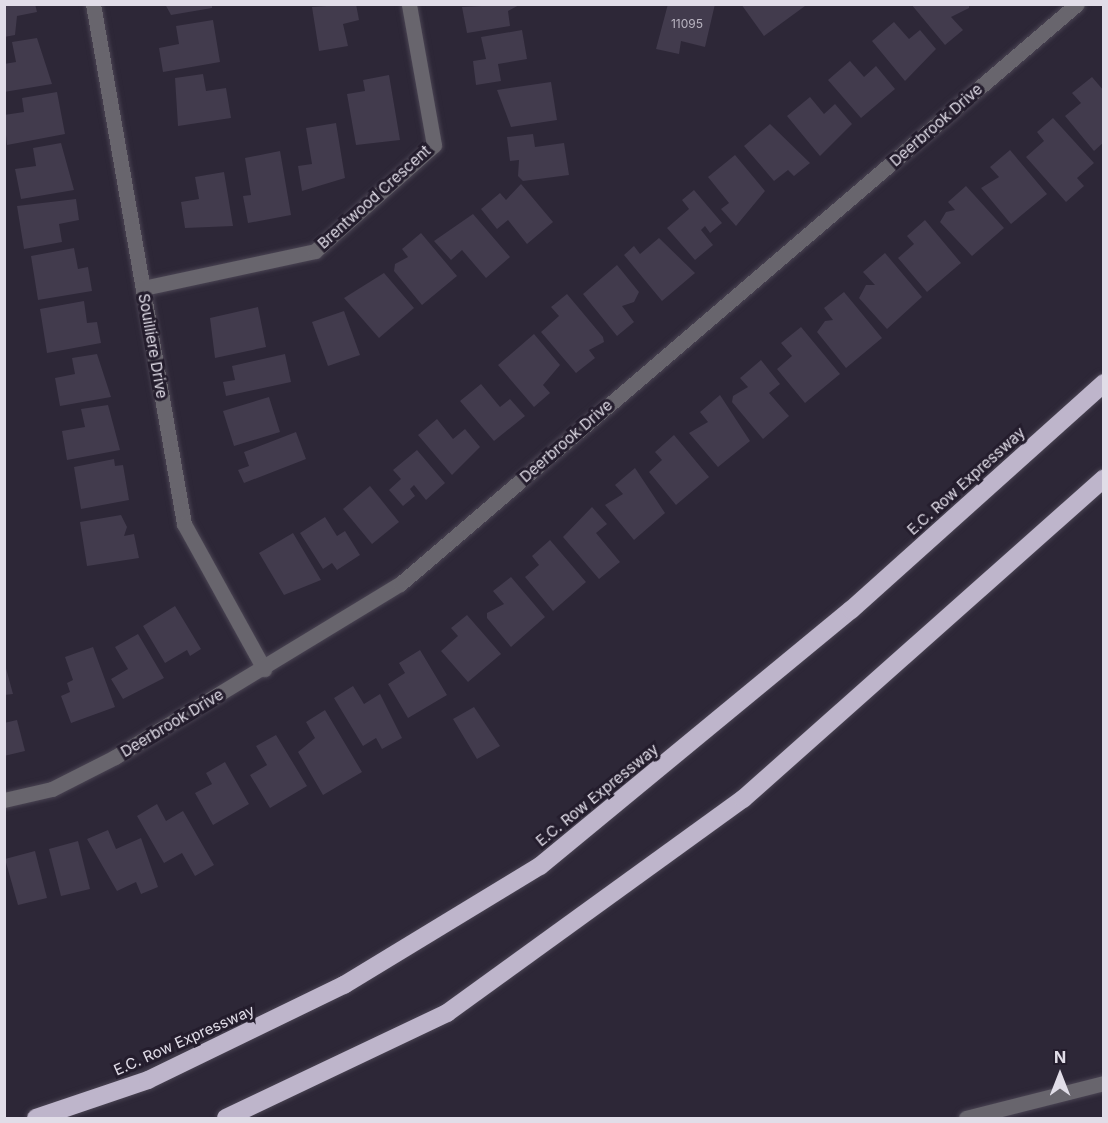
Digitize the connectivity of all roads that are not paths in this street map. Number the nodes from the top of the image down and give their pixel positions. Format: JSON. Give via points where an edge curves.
{"nodes":[{"id":1,"x":93,"y":4,"type":"edge"},
{"id":2,"x":408,"y":4,"type":"edge"},
{"id":3,"x":1077,"y":4,"type":"edge"},
{"id":4,"x":143,"y":288,"type":"junction"},
{"id":5,"x":1104,"y":382,"type":"edge"},
{"id":6,"x":1104,"y":478,"type":"edge"},
{"id":7,"x":264,"y":669,"type":"junction"},
{"id":8,"x":4,"y":800,"type":"edge"},
{"id":9,"x":1104,"y":1083,"type":"edge"},
{"id":10,"x":36,"y":1119,"type":"edge"},
{"id":11,"x":226,"y":1119,"type":"edge"},
{"id":12,"x":966,"y":1119,"type":"edge"}],
"edges":[{"from":1,"to":4,"type":"street","name":"Souilliere Drive"},
{"from":2,"to":4,"type":"street","name":"Brentwood Crescent","via":[[434,145],[315,251]]},
{"from":3,"to":7,"type":"street","name":"Deerbrook Drive","via":[[400,584]]},
{"from":4,"to":7,"type":"street","name":"Souilliere Drive","via":[[184,524]]},
{"from":5,"to":10,"type":"highway","name":"E.C. Row Expressway","via":[[851,610],[540,866],[344,985],[148,1080]]},
{"from":6,"to":11,"type":"highway","via":[[734,806],[447,1013]]},
{"from":7,"to":8,"type":"street","name":"Deerbrook Drive","via":[[52,789]]},
{"from":9,"to":12,"type":"street"}]}
